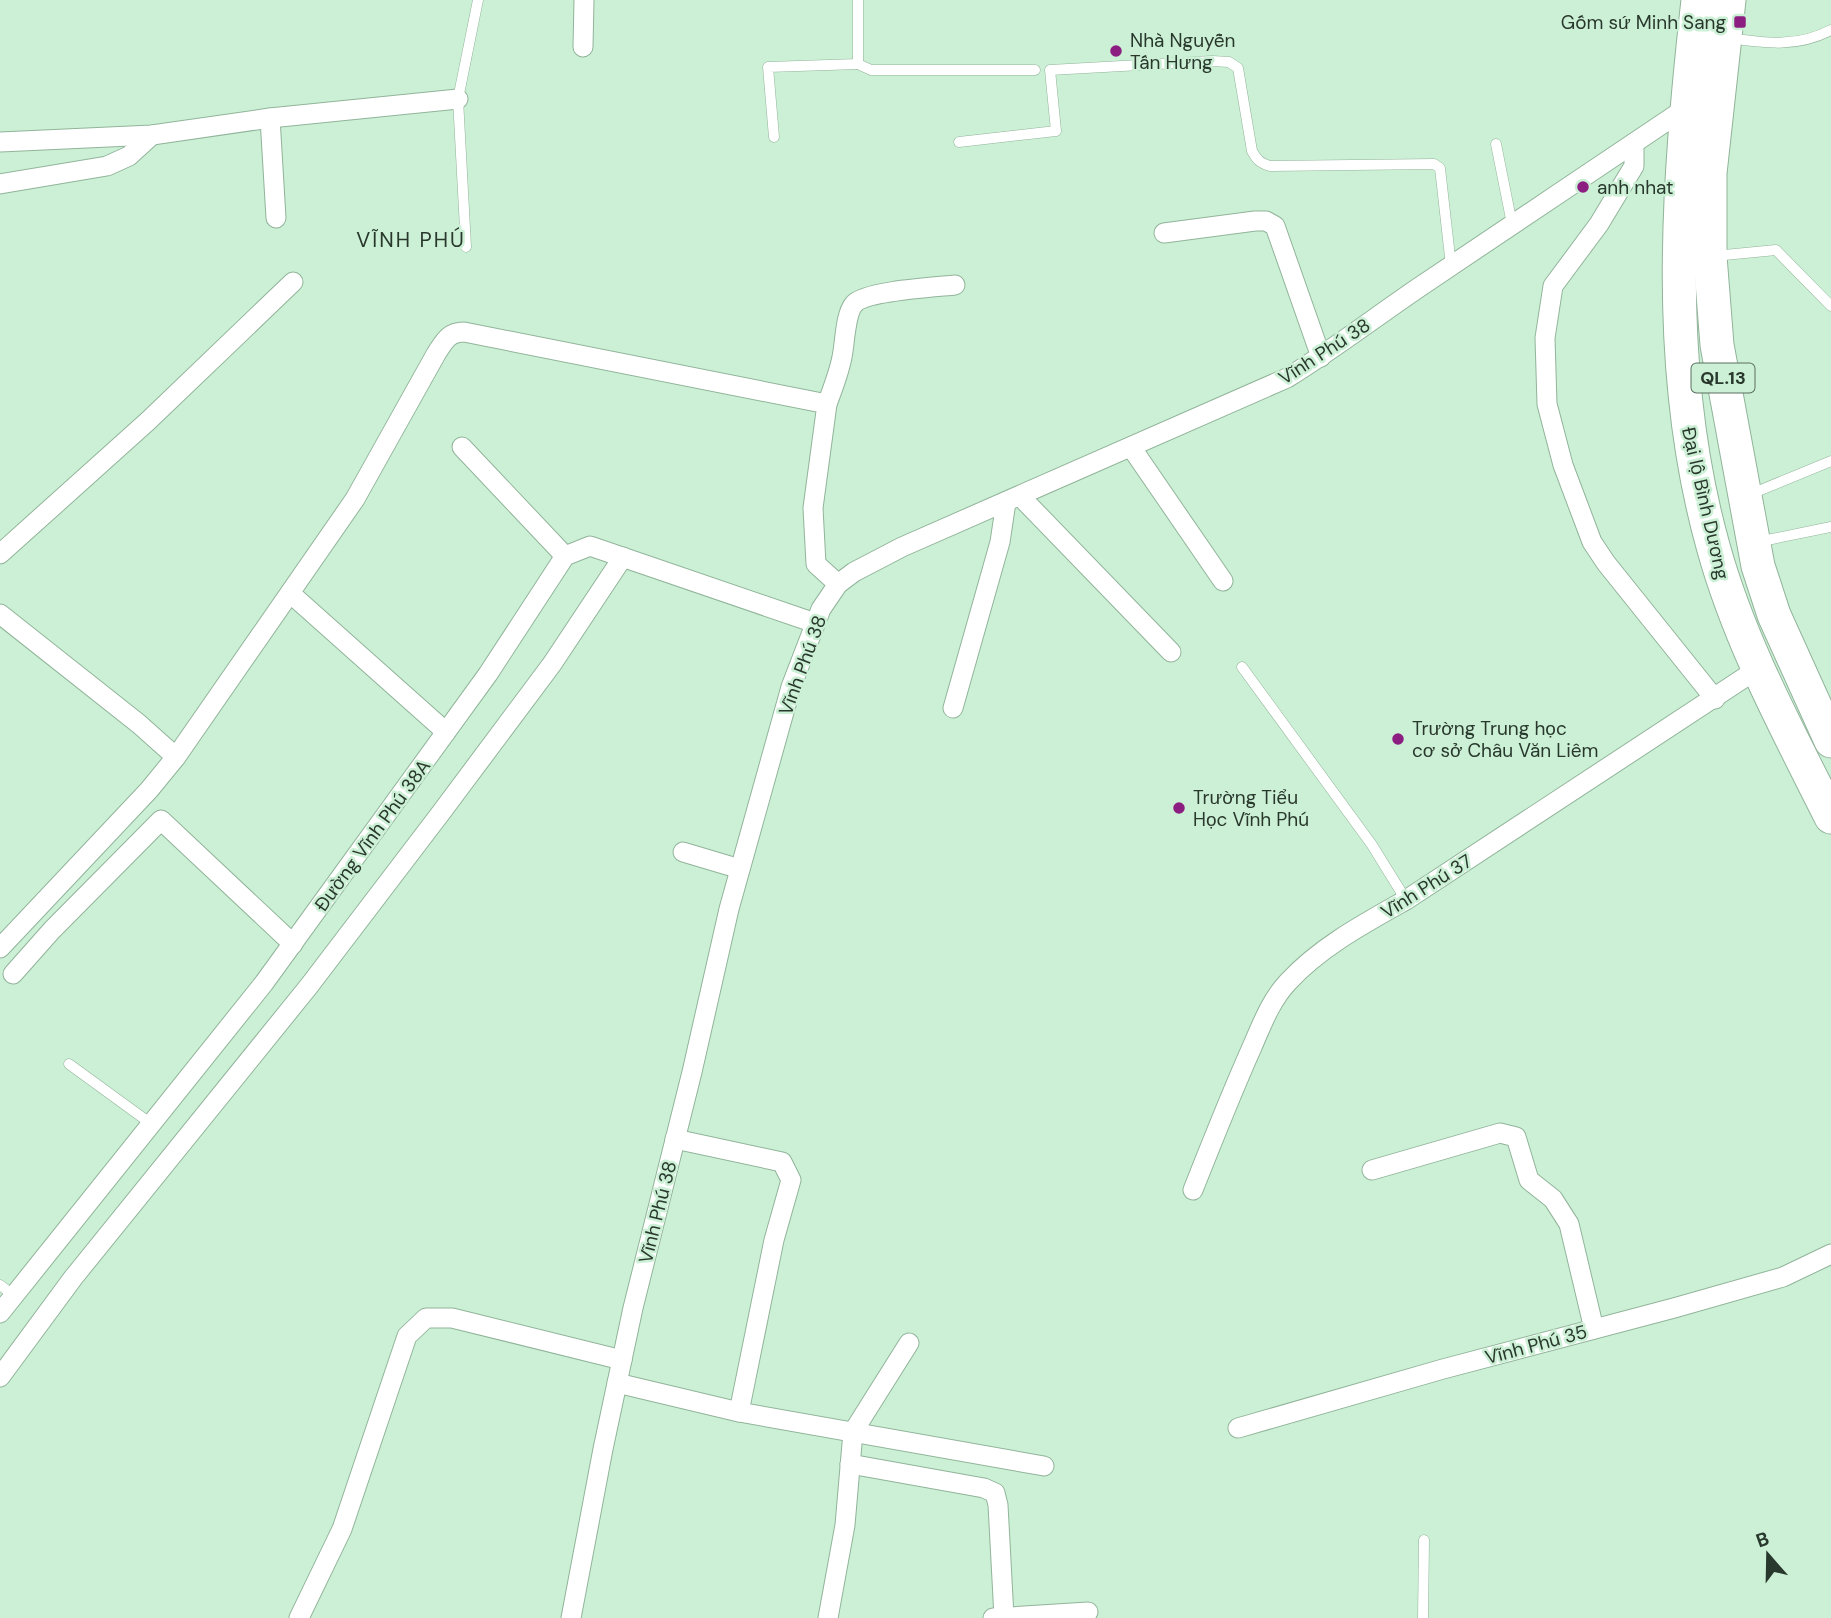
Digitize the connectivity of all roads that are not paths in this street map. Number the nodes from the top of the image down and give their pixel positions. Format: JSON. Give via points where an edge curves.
{"nodes":[{"id":1,"x":478,"y":0,"type":"edge"},
{"id":2,"x":584,"y":0,"type":"edge"},
{"id":3,"x":858,"y":0,"type":"edge"},
{"id":4,"x":1698,"y":0,"type":"edge"},
{"id":5,"x":1729,"y":0,"type":"edge"},
{"id":6,"x":1831,"y":30,"type":"edge"},
{"id":7,"x":1725,"y":38,"type":"junction"},
{"id":8,"x":583,"y":47,"type":"dead end"},
{"id":9,"x":858,"y":64,"type":"junction"},
{"id":10,"x":1035,"y":70,"type":"dead end"},
{"id":11,"x":458,"y":99,"type":"junction"},
{"id":12,"x":1686,"y":108,"type":"junction"},
{"id":13,"x":270,"y":118,"type":"junction"},
{"id":14,"x":152,"y":135,"type":"junction"},
{"id":15,"x":774,"y":137,"type":"dead end"},
{"id":16,"x":0,"y":142,"type":"edge"},
{"id":17,"x":959,"y":142,"type":"dead end"},
{"id":18,"x":1634,"y":143,"type":"junction"},
{"id":19,"x":1496,"y":144,"type":"dead end"},
{"id":20,"x":0,"y":184,"type":"edge"},
{"id":21,"x":276,"y":218,"type":"dead end"},
{"id":22,"x":1512,"y":224,"type":"junction"},
{"id":23,"x":1164,"y":233,"type":"dead end"},
{"id":24,"x":466,"y":247,"type":"dead end"},
{"id":25,"x":1710,"y":256,"type":"junction"},
{"id":26,"x":1451,"y":265,"type":"junction"},
{"id":27,"x":293,"y":282,"type":"dead end"},
{"id":28,"x":955,"y":285,"type":"dead end"},
{"id":29,"x":1831,"y":306,"type":"edge"},
{"id":30,"x":1321,"y":357,"type":"junction"},
{"id":31,"x":827,"y":404,"type":"junction"},
{"id":32,"x":462,"y":447,"type":"dead end"},
{"id":33,"x":1131,"y":447,"type":"junction"},
{"id":34,"x":1831,"y":461,"type":"edge"},
{"id":35,"x":1744,"y":497,"type":"junction"},
{"id":36,"x":1013,"y":499,"type":"junction"},
{"id":37,"x":1831,"y":527,"type":"edge"},
{"id":38,"x":0,"y":554,"type":"edge"},
{"id":39,"x":1756,"y":555,"type":"junction"},
{"id":40,"x":565,"y":556,"type":"junction"},
{"id":41,"x":622,"y":557,"type":"junction"},
{"id":42,"x":1223,"y":581,"type":"dead end"},
{"id":43,"x":1724,"y":583,"type":"junction"},
{"id":44,"x":838,"y":584,"type":"junction"},
{"id":45,"x":290,"y":593,"type":"junction"},
{"id":46,"x":0,"y":614,"type":"edge"},
{"id":47,"x":815,"y":623,"type":"junction"},
{"id":48,"x":1788,"y":648,"type":"junction"},
{"id":49,"x":1171,"y":652,"type":"dead end"},
{"id":50,"x":1242,"y":667,"type":"dead end"},
{"id":51,"x":1759,"y":668,"type":"junction"},
{"id":52,"x":1715,"y":699,"type":"junction"},
{"id":53,"x":953,"y":708,"type":"dead end"},
{"id":54,"x":446,"y":732,"type":"junction"},
{"id":55,"x":1831,"y":741,"type":"edge"},
{"id":56,"x":176,"y":757,"type":"junction"},
{"id":57,"x":1831,"y":817,"type":"edge"},
{"id":58,"x":683,"y":852,"type":"dead end"},
{"id":59,"x":740,"y":869,"type":"junction"},
{"id":60,"x":1406,"y":900,"type":"junction"},
{"id":61,"x":293,"y":944,"type":"junction"},
{"id":62,"x":0,"y":948,"type":"edge"},
{"id":63,"x":13,"y":974,"type":"dead end"},
{"id":64,"x":69,"y":1064,"type":"dead end"},
{"id":65,"x":150,"y":1123,"type":"junction"},
{"id":66,"x":675,"y":1139,"type":"junction"},
{"id":67,"x":1372,"y":1170,"type":"dead end"},
{"id":68,"x":1193,"y":1190,"type":"dead end"},
{"id":69,"x":1831,"y":1254,"type":"edge"},
{"id":70,"x":7,"y":1290,"type":"edge"},
{"id":71,"x":0,"y":1313,"type":"edge"},
{"id":72,"x":1594,"y":1329,"type":"junction"},
{"id":73,"x":909,"y":1343,"type":"dead end"},
{"id":74,"x":622,"y":1360,"type":"junction"},
{"id":75,"x":0,"y":1377,"type":"edge"},
{"id":76,"x":617,"y":1383,"type":"junction"},
{"id":77,"x":739,"y":1412,"type":"junction"},
{"id":78,"x":1238,"y":1428,"type":"dead end"},
{"id":79,"x":853,"y":1432,"type":"junction"},
{"id":80,"x":850,"y":1464,"type":"junction"},
{"id":81,"x":1044,"y":1466,"type":"dead end"},
{"id":82,"x":1424,"y":1540,"type":"dead end"},
{"id":83,"x":1088,"y":1612,"type":"dead end"},
{"id":84,"x":1004,"y":1617,"type":"edge"},
{"id":85,"x":299,"y":1618,"type":"edge"},
{"id":86,"x":571,"y":1618,"type":"edge"},
{"id":87,"x":828,"y":1618,"type":"edge"},
{"id":88,"x":992,"y":1618,"type":"edge"},
{"id":89,"x":1423,"y":1618,"type":"edge"}],
"edges":[{"from":1,"to":11,"type":"lane"},
{"from":2,"to":8,"type":"street"},
{"from":3,"to":9,"type":"lane"},
{"from":4,"to":12,"type":"highway","name":"Đại lộ Bình Dương","number":"QL.13"},
{"from":5,"to":7,"type":"highway","name":"Đại lộ Bình Dương","number":"QL.13"},
{"from":6,"to":7,"type":"lane","via":[[1781,44]]},
{"from":7,"to":25,"type":"highway","name":"Đại lộ Bình Dương","number":"QL.13","via":[[1710,173]]},
{"from":9,"to":10,"type":"lane","via":[[871,70]]},
{"from":9,"to":15,"type":"lane","via":[[768,67]]},
{"from":11,"to":13,"type":"street"},
{"from":11,"to":24,"type":"lane"},
{"from":12,"to":18,"type":"street","name":"Vĩnh Phú 38"},
{"from":12,"to":43,"type":"highway","name":"Đại lộ Bình Dương","number":"QL.13","via":[[1679,299],[1682,381],[1696,474]]},
{"from":13,"to":14,"type":"street"},
{"from":13,"to":21,"type":"street"},
{"from":14,"to":16,"type":"street"},
{"from":14,"to":20,"type":"street","via":[[129,156],[107,166]]},
{"from":17,"to":26,"type":"lane","via":[[1056,131],[1051,69],[1229,62],[1238,68],[1256,160],[1270,166],[1434,164],[1440,168]]},
{"from":18,"to":22,"type":"street","name":"Vĩnh Phú 38"},
{"from":18,"to":52,"type":"street","via":[[1634,166],[1553,286],[1545,338],[1546,404],[1592,542]]},
{"from":19,"to":22,"type":"lane"},
{"from":22,"to":26,"type":"street","name":"Vĩnh Phú 38"},
{"from":23,"to":30,"type":"street","via":[[1255,221],[1275,226]]},
{"from":25,"to":29,"type":"lane","via":[[1776,250]]},
{"from":25,"to":35,"type":"highway","name":"Đại lộ Bình Dương","number":"QL.13","via":[[1717,345]]},
{"from":26,"to":30,"type":"street","name":"Vĩnh Phú 38"},
{"from":27,"to":38,"type":"street"},
{"from":28,"to":31,"type":"street","via":[[878,294],[853,304]]},
{"from":30,"to":33,"type":"street","name":"Vĩnh Phú 38","via":[[1287,378]]},
{"from":31,"to":44,"type":"street","via":[[813,508],[816,564]]},
{"from":31,"to":45,"type":"street","via":[[454,332],[436,354],[355,499]]},
{"from":32,"to":40,"type":"street"},
{"from":33,"to":36,"type":"street","name":"Vĩnh Phú 38"},
{"from":33,"to":42,"type":"street"},
{"from":34,"to":35,"type":"lane"},
{"from":35,"to":39,"type":"highway","name":"Đại lộ Bình Dương","number":"QL.13"},
{"from":36,"to":44,"type":"street","name":"Vĩnh Phú 38","via":[[902,547]]},
{"from":36,"to":49,"type":"street"},
{"from":36,"to":53,"type":"street"},
{"from":37,"to":39,"type":"lane"},
{"from":39,"to":43,"type":"highway"},
{"from":39,"to":48,"type":"highway","name":"Đại lộ Bình Dương","number":"QL.13"},
{"from":40,"to":41,"type":"street","via":[[590,546]]},
{"from":40,"to":54,"type":"street","name":"Đường Vĩnh Phú 38A"},
{"from":41,"to":47,"type":"street"},
{"from":41,"to":75,"type":"street","via":[[552,664],[416,846],[73,1278]]},
{"from":43,"to":51,"type":"highway","name":"Đại lộ Bình Dương","number":"QL.13"},
{"from":44,"to":47,"type":"street","name":"Vĩnh Phú 38"},
{"from":45,"to":54,"type":"street"},
{"from":45,"to":56,"type":"street"},
{"from":46,"to":56,"type":"street"},
{"from":47,"to":59,"type":"street","name":"Vĩnh Phú 38","via":[[791,687]]},
{"from":48,"to":51,"type":"highway"},
{"from":48,"to":55,"type":"highway","name":"Đại lộ Bình Dương","number":"QL.13"},
{"from":50,"to":60,"type":"lane","via":[[1372,845]]},
{"from":51,"to":52,"type":"street","name":"Vĩnh Phú 37"},
{"from":51,"to":57,"type":"highway","name":"Đại lộ Bình Dương","number":"QL.13"},
{"from":52,"to":60,"type":"street","name":"Vĩnh Phú 37"},
{"from":54,"to":61,"type":"street","name":"Đường Vĩnh Phú 38A"},
{"from":56,"to":62,"type":"street"},
{"from":58,"to":59,"type":"street"},
{"from":59,"to":66,"type":"street","name":"Vĩnh Phú 38"},
{"from":60,"to":68,"type":"street","name":"Vĩnh Phú 37","via":[[1320,954],[1276,997]]},
{"from":61,"to":63,"type":"street","via":[[161,820]]},
{"from":61,"to":65,"type":"street","name":"Đường Vĩnh Phú 38A"},
{"from":64,"to":65,"type":"lane"},
{"from":65,"to":70,"type":"street","name":"Đường Vĩnh Phú 38A"},
{"from":66,"to":74,"type":"street","name":"Vĩnh Phú 38"},
{"from":66,"to":77,"type":"street","via":[[782,1162],[791,1180]]},
{"from":67,"to":72,"type":"street","via":[[1500,1133],[1516,1137],[1529,1180],[1553,1199],[1569,1224]]},
{"from":69,"to":72,"type":"street","name":"Vĩnh Phú 35","via":[[1783,1277]]},
{"from":70,"to":71,"type":"street","name":"Đường Vĩnh Phú 38A"},
{"from":72,"to":78,"type":"street","name":"Vĩnh Phú 35"},
{"from":73,"to":79,"type":"street"},
{"from":74,"to":76,"type":"street","name":"Vĩnh Phú 38"},
{"from":74,"to":85,"type":"street","via":[[452,1318],[426,1318],[407,1336],[342,1529]]},
{"from":76,"to":77,"type":"street"},
{"from":76,"to":86,"type":"street","name":"Vĩnh Phú 38"},
{"from":77,"to":79,"type":"street"},
{"from":79,"to":80,"type":"street"},
{"from":79,"to":81,"type":"street"},
{"from":80,"to":84,"type":"street","via":[[995,1493]]},
{"from":80,"to":87,"type":"street","via":[[845,1525]]},
{"from":82,"to":89,"type":"lane"},
{"from":83,"to":84,"type":"street"},
{"from":84,"to":88,"type":"street"}]}
